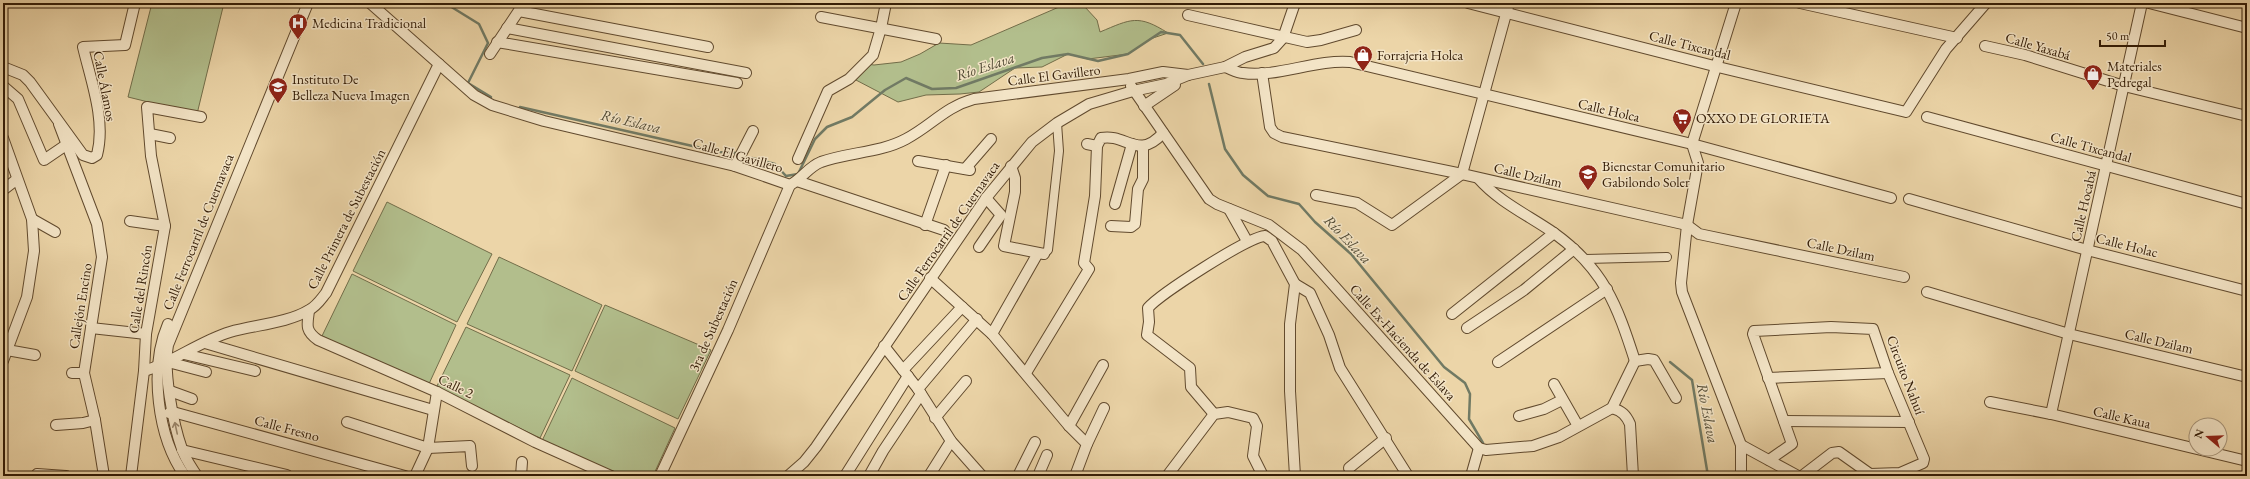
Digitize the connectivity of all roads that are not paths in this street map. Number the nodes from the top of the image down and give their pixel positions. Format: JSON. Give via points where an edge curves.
{"nodes":[{"id":1,"x":135,"y":3,"type":"edge"},
{"id":2,"x":301,"y":3,"type":"edge"},
{"id":3,"x":308,"y":3,"type":"edge"},
{"id":4,"x":370,"y":3,"type":"edge"},
{"id":5,"x":886,"y":3,"type":"edge"},
{"id":6,"x":1295,"y":3,"type":"edge"},
{"id":7,"x":1468,"y":3,"type":"edge"},
{"id":8,"x":1736,"y":3,"type":"edge"},
{"id":9,"x":1800,"y":3,"type":"edge"},
{"id":10,"x":1986,"y":3,"type":"edge"},
{"id":11,"x":2142,"y":3,"type":"edge"},
{"id":12,"x":2149,"y":3,"type":"edge"},
{"id":13,"x":520,"y":6,"type":"edge"},
{"id":14,"x":1508,"y":8,"type":"edge"},
{"id":15,"x":1188,"y":15,"type":"dead end"},
{"id":16,"x":821,"y":17,"type":"dead end"},
{"id":17,"x":507,"y":28,"type":"junction"},
{"id":18,"x":881,"y":28,"type":"junction"},
{"id":19,"x":2247,"y":28,"type":"edge"},
{"id":20,"x":1356,"y":30,"type":"dead end"},
{"id":21,"x":1283,"y":38,"type":"junction"},
{"id":22,"x":1957,"y":38,"type":"junction"},
{"id":23,"x":936,"y":39,"type":"dead end"},
{"id":24,"x":497,"y":42,"type":"junction"},
{"id":25,"x":708,"y":46,"type":"dead end"},
{"id":26,"x":1985,"y":46,"type":"dead end"},
{"id":27,"x":490,"y":54,"type":"dead end"},
{"id":28,"x":439,"y":64,"type":"junction"},
{"id":29,"x":3,"y":67,"type":"edge"},
{"id":30,"x":1225,"y":67,"type":"junction"},
{"id":31,"x":1718,"y":67,"type":"junction"},
{"id":32,"x":746,"y":73,"type":"dead end"},
{"id":33,"x":1262,"y":73,"type":"junction"},
{"id":34,"x":1188,"y":75,"type":"junction"},
{"id":35,"x":1129,"y":79,"type":"junction"},
{"id":36,"x":737,"y":83,"type":"dead end"},
{"id":37,"x":3,"y":86,"type":"edge"},
{"id":38,"x":2124,"y":86,"type":"junction"},
{"id":39,"x":1133,"y":91,"type":"junction"},
{"id":40,"x":1485,"y":94,"type":"junction"},
{"id":41,"x":1144,"y":106,"type":"junction"},
{"id":42,"x":2247,"y":116,"type":"edge"},
{"id":43,"x":201,"y":117,"type":"dead end"},
{"id":44,"x":1927,"y":117,"type":"dead end"},
{"id":45,"x":1058,"y":123,"type":"junction"},
{"id":46,"x":59,"y":124,"type":"junction"},
{"id":47,"x":753,"y":131,"type":"dead end"},
{"id":48,"x":1163,"y":133,"type":"junction"},
{"id":49,"x":150,"y":134,"type":"junction"},
{"id":50,"x":3,"y":138,"type":"edge"},
{"id":51,"x":170,"y":138,"type":"dead end"},
{"id":52,"x":991,"y":139,"type":"dead end"},
{"id":53,"x":1087,"y":144,"type":"dead end"},
{"id":54,"x":1132,"y":144,"type":"junction"},
{"id":55,"x":1692,"y":144,"type":"junction"},
{"id":56,"x":66,"y":145,"type":"junction"},
{"id":57,"x":1097,"y":146,"type":"junction"},
{"id":58,"x":1143,"y":147,"type":"junction"},
{"id":59,"x":798,"y":159,"type":"dead end"},
{"id":60,"x":918,"y":161,"type":"dead end"},
{"id":61,"x":946,"y":165,"type":"junction"},
{"id":62,"x":2106,"y":165,"type":"junction"},
{"id":63,"x":735,"y":166,"type":"junction"},
{"id":64,"x":1011,"y":166,"type":"junction"},
{"id":65,"x":1462,"y":174,"type":"junction"},
{"id":66,"x":1478,"y":178,"type":"junction"},
{"id":67,"x":16,"y":180,"type":"junction"},
{"id":68,"x":793,"y":183,"type":"junction"},
{"id":69,"x":3,"y":190,"type":"edge"},
{"id":70,"x":1316,"y":195,"type":"dead end"},
{"id":71,"x":986,"y":198,"type":"junction"},
{"id":72,"x":1891,"y":198,"type":"dead end"},
{"id":73,"x":1909,"y":199,"type":"dead end"},
{"id":74,"x":1115,"y":204,"type":"dead end"},
{"id":75,"x":2247,"y":204,"type":"edge"},
{"id":76,"x":1229,"y":209,"type":"junction"},
{"id":77,"x":32,"y":219,"type":"junction"},
{"id":78,"x":130,"y":221,"type":"dead end"},
{"id":79,"x":925,"y":224,"type":"junction"},
{"id":80,"x":1687,"y":224,"type":"junction"},
{"id":81,"x":165,"y":226,"type":"junction"},
{"id":82,"x":1110,"y":226,"type":"dead end"},
{"id":83,"x":944,"y":230,"type":"dead end"},
{"id":84,"x":55,"y":232,"type":"dead end"},
{"id":85,"x":1554,"y":233,"type":"junction"},
{"id":86,"x":1247,"y":241,"type":"junction"},
{"id":87,"x":979,"y":247,"type":"dead end"},
{"id":88,"x":1574,"y":249,"type":"junction"},
{"id":89,"x":2087,"y":250,"type":"junction"},
{"id":90,"x":1041,"y":254,"type":"junction"},
{"id":91,"x":1666,"y":257,"type":"dead end"},
{"id":92,"x":1586,"y":259,"type":"junction"},
{"id":93,"x":1904,"y":277,"type":"dead end"},
{"id":94,"x":930,"y":278,"type":"junction"},
{"id":95,"x":1295,"y":284,"type":"junction"},
{"id":96,"x":1608,"y":289,"type":"junction"},
{"id":97,"x":2247,"y":291,"type":"edge"},
{"id":98,"x":1927,"y":292,"type":"dead end"},
{"id":99,"x":962,"y":307,"type":"junction"},
{"id":100,"x":309,"y":311,"type":"junction"},
{"id":101,"x":1452,"y":314,"type":"dead end"},
{"id":102,"x":977,"y":319,"type":"junction"},
{"id":103,"x":91,"y":328,"type":"junction"},
{"id":104,"x":1467,"y":328,"type":"dead end"},
{"id":105,"x":146,"y":334,"type":"junction"},
{"id":106,"x":992,"y":334,"type":"junction"},
{"id":107,"x":2068,"y":334,"type":"junction"},
{"id":108,"x":205,"y":343,"type":"junction"},
{"id":109,"x":884,"y":346,"type":"junction"},
{"id":110,"x":7,"y":350,"type":"junction"},
{"id":111,"x":184,"y":354,"type":"junction"},
{"id":112,"x":35,"y":355,"type":"dead end"},
{"id":113,"x":3,"y":361,"type":"edge"},
{"id":114,"x":1635,"y":361,"type":"junction"},
{"id":115,"x":167,"y":362,"type":"junction"},
{"id":116,"x":1498,"y":362,"type":"dead end"},
{"id":117,"x":1103,"y":366,"type":"dead end"},
{"id":118,"x":157,"y":367,"type":"junction"},
{"id":119,"x":144,"y":371,"type":"junction"},
{"id":120,"x":255,"y":371,"type":"dead end"},
{"id":121,"x":206,"y":372,"type":"dead end"},
{"id":122,"x":72,"y":373,"type":"dead end"},
{"id":123,"x":84,"y":373,"type":"junction"},
{"id":124,"x":905,"y":373,"type":"junction"},
{"id":125,"x":1888,"y":373,"type":"junction"},
{"id":126,"x":1026,"y":374,"type":"junction"},
{"id":127,"x":2247,"y":377,"type":"edge"},
{"id":128,"x":1768,"y":378,"type":"junction"},
{"id":129,"x":966,"y":381,"type":"dead end"},
{"id":130,"x":1554,"y":384,"type":"dead end"},
{"id":131,"x":170,"y":391,"type":"junction"},
{"id":132,"x":437,"y":392,"type":"junction"},
{"id":133,"x":919,"y":392,"type":"junction"},
{"id":134,"x":192,"y":398,"type":"dead end"},
{"id":135,"x":1676,"y":398,"type":"dead end"},
{"id":136,"x":1562,"y":400,"type":"junction"},
{"id":137,"x":1990,"y":402,"type":"dead end"},
{"id":138,"x":1104,"y":408,"type":"dead end"},
{"id":139,"x":1612,"y":408,"type":"junction"},
{"id":140,"x":434,"y":410,"type":"junction"},
{"id":141,"x":173,"y":412,"type":"junction"},
{"id":142,"x":1214,"y":414,"type":"junction"},
{"id":143,"x":2051,"y":414,"type":"junction"},
{"id":144,"x":1519,"y":416,"type":"dead end"},
{"id":145,"x":162,"y":418,"type":"junction"},
{"id":146,"x":935,"y":418,"type":"junction"},
{"id":147,"x":95,"y":420,"type":"junction"},
{"id":148,"x":1784,"y":421,"type":"junction"},
{"id":149,"x":347,"y":422,"type":"dead end"},
{"id":150,"x":1909,"y":422,"type":"junction"},
{"id":151,"x":56,"y":425,"type":"dead end"},
{"id":152,"x":1068,"y":426,"type":"junction"},
{"id":153,"x":1578,"y":426,"type":"junction"},
{"id":154,"x":1386,"y":438,"type":"junction"},
{"id":155,"x":951,"y":441,"type":"junction"},
{"id":156,"x":1036,"y":442,"type":"dead end"},
{"id":157,"x":1087,"y":444,"type":"junction"},
{"id":158,"x":1741,"y":445,"type":"junction"},
{"id":159,"x":428,"y":448,"type":"junction"},
{"id":160,"x":1479,"y":448,"type":"junction"},
{"id":161,"x":182,"y":450,"type":"junction"},
{"id":162,"x":1048,"y":455,"type":"dead end"},
{"id":163,"x":1769,"y":460,"type":"junction"},
{"id":164,"x":2247,"y":461,"type":"edge"},
{"id":165,"x":522,"y":462,"type":"dead end"},
{"id":166,"x":472,"y":466,"type":"dead end"},
{"id":167,"x":1349,"y":468,"type":"dead end"},
{"id":168,"x":37,"y":474,"type":"dead end"},
{"id":169,"x":288,"y":475,"type":"edge"},
{"id":170,"x":66,"y":476,"type":"edge"},
{"id":171,"x":104,"y":476,"type":"edge"},
{"id":172,"x":130,"y":476,"type":"edge"},
{"id":173,"x":185,"y":476,"type":"edge"},
{"id":174,"x":198,"y":476,"type":"edge"},
{"id":175,"x":405,"y":476,"type":"edge"},
{"id":176,"x":414,"y":476,"type":"edge"},
{"id":177,"x":521,"y":476,"type":"edge"},
{"id":178,"x":611,"y":476,"type":"edge"},
{"id":179,"x":660,"y":476,"type":"edge"},
{"id":180,"x":788,"y":476,"type":"edge"},
{"id":181,"x":845,"y":476,"type":"edge"},
{"id":182,"x":869,"y":476,"type":"edge"},
{"id":183,"x":929,"y":476,"type":"edge"},
{"id":184,"x":982,"y":476,"type":"edge"},
{"id":185,"x":1018,"y":476,"type":"edge"},
{"id":186,"x":1038,"y":476,"type":"edge"},
{"id":187,"x":1075,"y":476,"type":"edge"},
{"id":188,"x":1167,"y":476,"type":"edge"},
{"id":189,"x":1263,"y":476,"type":"edge"},
{"id":190,"x":1295,"y":476,"type":"edge"},
{"id":191,"x":1408,"y":476,"type":"edge"},
{"id":192,"x":1471,"y":476,"type":"edge"},
{"id":193,"x":1633,"y":476,"type":"edge"},
{"id":194,"x":1741,"y":476,"type":"edge"},
{"id":195,"x":1798,"y":476,"type":"edge"},
{"id":196,"x":1802,"y":476,"type":"edge"}],
"edges":[{"from":1,"to":46,"type":"street","name":"Calle Álamos","via":[[125,45],[83,47],[97,104],[97,155],[92,158],[83,155]]},
{"from":2,"to":118,"type":"street","name":"Calle Ferrocarril de Cuernavaca","via":[[166,329]]},
{"from":3,"to":115,"type":"street","name":"Calle Ferrocarril de Cuernavaca","via":[[172,331],[166,355]]},
{"from":4,"to":28,"type":"street","name":"Calle El Gavillero"},
{"from":5,"to":18,"type":"street"},
{"from":6,"to":21,"type":"street"},
{"from":7,"to":14,"type":"street","name":"Calle Tixcandal"},
{"from":8,"to":31,"type":"street"},
{"from":9,"to":22,"type":"street"},
{"from":10,"to":22,"type":"street"},
{"from":11,"to":38,"type":"street","name":"Calle Hocabá"},
{"from":12,"to":19,"type":"street"},
{"from":13,"to":17,"type":"street"},
{"from":13,"to":25,"type":"street"},
{"from":14,"to":31,"type":"street","name":"Calle Tixcandal"},
{"from":14,"to":40,"type":"street"},
{"from":15,"to":21,"type":"street"},
{"from":16,"to":18,"type":"street"},
{"from":17,"to":24,"type":"street"},
{"from":17,"to":32,"type":"street"},
{"from":18,"to":23,"type":"street"},
{"from":18,"to":59,"type":"street","via":[[873,55],[849,79],[828,90]]},
{"from":20,"to":21,"type":"street","via":[[1307,42]]},
{"from":21,"to":30,"type":"street","via":[[1274,48],[1245,56]]},
{"from":22,"to":31,"type":"street","name":"Calle Tixcandal","via":[[1946,49],[1906,112]]},
{"from":24,"to":27,"type":"street"},
{"from":24,"to":36,"type":"street"},
{"from":26,"to":38,"type":"street","name":"Calle Yaxabá","via":[[2025,55]]},
{"from":28,"to":63,"type":"street","name":"Calle El Gavillero","via":[[474,94],[492,105],[544,121]]},
{"from":28,"to":100,"type":"street","name":"Calle Primera de Subestación","via":[[326,293]]},
{"from":29,"to":46,"type":"street","name":"Calle Álamos","via":[[23,75],[30,82]]},
{"from":30,"to":33,"type":"street","via":[[1243,74]]},
{"from":30,"to":34,"type":"street"},
{"from":31,"to":55,"type":"street"},
{"from":33,"to":40,"type":"street","name":"Calle Holca","via":[[1336,61],[1350,62]]},
{"from":33,"to":65,"type":"street","name":"Calle Dzilam","via":[[1267,118],[1274,133],[1282,137]]},
{"from":34,"to":35,"type":"street","name":"Calle El Gavillero","via":[[1163,72]]},
{"from":34,"to":39,"type":"street","name":"Calle Ferrocarril de Cuernavaca","via":[[1166,84]]},
{"from":34,"to":41,"type":"street"},
{"from":35,"to":39,"type":"street","name":"Calle Ex-Hacienda de Eslava"},
{"from":35,"to":68,"type":"street","name":"Calle El Gavillero","via":[[960,102],[908,139],[820,162],[807,169]]},
{"from":37,"to":56,"type":"street","via":[[18,99],[44,160]]},
{"from":38,"to":42,"type":"street","name":"Calle Yaxabá"},
{"from":38,"to":62,"type":"street","name":"Calle Hocabá"},
{"from":39,"to":41,"type":"street","name":"Calle Ex-Hacienda de Eslava"},
{"from":39,"to":45,"type":"street","name":"Calle Ferrocarril de Cuernavaca","via":[[1089,104]]},
{"from":40,"to":55,"type":"street","name":"Calle Holca"},
{"from":40,"to":65,"type":"street"},
{"from":41,"to":48,"type":"street","name":"Calle Ex-Hacienda de Eslava"},
{"from":43,"to":49,"type":"street","name":"Calle del Rincón","via":[[147,107]]},
{"from":44,"to":62,"type":"street","name":"Calle Tixcandal"},
{"from":45,"to":64,"type":"street","name":"Calle Ferrocarril de Cuernavaca","via":[[1032,142]]},
{"from":45,"to":90,"type":"street","via":[[1059,151],[1048,250]]},
{"from":46,"to":56,"type":"street","name":"Callejón Encino"},
{"from":47,"to":63,"type":"street"},
{"from":48,"to":58,"type":"street","via":[[1154,142]]},
{"from":48,"to":76,"type":"street","name":"Calle Ex-Hacienda de Eslava","via":[[1209,199]]},
{"from":49,"to":51,"type":"street"},
{"from":49,"to":81,"type":"street","name":"Calle del Rincón","via":[[151,156]]},
{"from":50,"to":67,"type":"street"},
{"from":52,"to":61,"type":"street","via":[[967,169]]},
{"from":53,"to":57,"type":"street"},
{"from":54,"to":57,"type":"street","via":[[1103,138]]},
{"from":54,"to":58,"type":"street"},
{"from":54,"to":74,"type":"street"},
{"from":55,"to":72,"type":"street","name":"Calle Holca"},
{"from":55,"to":80,"type":"street","via":[[1698,163]]},
{"from":56,"to":103,"type":"street","name":"Callejón Encino","via":[[101,240],[102,256]]},
{"from":57,"to":126,"type":"street","via":[[1095,196],[1084,263],[1089,269]]},
{"from":58,"to":82,"type":"street","via":[[1143,177],[1138,193],[1135,224],[1131,227]]},
{"from":60,"to":61,"type":"street"},
{"from":61,"to":79,"type":"street"},
{"from":62,"to":75,"type":"street","name":"Calle Tixcandal"},
{"from":62,"to":89,"type":"street","name":"Calle Hocabá"},
{"from":63,"to":68,"type":"street","name":"Calle El Gavillero"},
{"from":64,"to":71,"type":"street","name":"Calle Ferrocarril de Cuernavaca"},
{"from":64,"to":90,"type":"street","via":[[1015,178],[1015,192],[1003,243],[1006,247]]},
{"from":65,"to":66,"type":"street","name":"Calle Dzilam"},
{"from":65,"to":70,"type":"street","via":[[1392,225],[1357,203]]},
{"from":66,"to":80,"type":"street","name":"Calle Dzilam"},
{"from":66,"to":85,"type":"street","via":[[1501,200]]},
{"from":67,"to":69,"type":"street"},
{"from":67,"to":77,"type":"street"},
{"from":68,"to":79,"type":"street"},
{"from":68,"to":179,"type":"street","name":"3ra de Subestación"},
{"from":71,"to":87,"type":"street","via":[[1001,215]]},
{"from":71,"to":94,"type":"street","name":"Calle Ferrocarril de Cuernavaca"},
{"from":73,"to":89,"type":"street","name":"Calle Holac"},
{"from":76,"to":86,"type":"street"},
{"from":76,"to":160,"type":"street","name":"Calle Ex-Hacienda de Eslava","via":[[1270,226],[1302,250]]},
{"from":77,"to":84,"type":"street"},
{"from":77,"to":110,"type":"street","via":[[34,251],[27,297]]},
{"from":78,"to":81,"type":"street"},
{"from":79,"to":83,"type":"street"},
{"from":80,"to":93,"type":"street","name":"Calle Dzilam","via":[[1699,234]]},
{"from":80,"to":158,"type":"street","via":[[1681,273],[1682,292]]},
{"from":81,"to":105,"type":"street","name":"Calle del Rincón"},
{"from":85,"to":88,"type":"street"},
{"from":85,"to":101,"type":"street"},
{"from":86,"to":95,"type":"street","via":[[1260,236],[1269,238]]},
{"from":86,"to":142,"type":"street","via":[[1207,265],[1148,308],[1149,322],[1146,335],[1190,368],[1191,387]]},
{"from":88,"to":92,"type":"street"},
{"from":88,"to":104,"type":"street","via":[[1524,290]]},
{"from":89,"to":97,"type":"street","name":"Calle Holac"},
{"from":89,"to":107,"type":"street","name":"Calle Hocabá"},
{"from":90,"to":106,"type":"street"},
{"from":91,"to":92,"type":"street"},
{"from":92,"to":96,"type":"street"},
{"from":94,"to":99,"type":"street"},
{"from":94,"to":109,"type":"street","name":"Calle Ferrocarril de Cuernavaca"},
{"from":95,"to":154,"type":"street","via":[[1310,293],[1329,335],[1340,368]]},
{"from":95,"to":190,"type":"street","via":[[1290,324],[1290,391]]},
{"from":96,"to":114,"type":"street"},
{"from":96,"to":116,"type":"street"},
{"from":98,"to":107,"type":"street","name":"Calle Dzilam"},
{"from":99,"to":102,"type":"street"},
{"from":99,"to":124,"type":"street"},
{"from":100,"to":108,"type":"street","name":"Calle Primera de Subestación","via":[[229,332]]},
{"from":100,"to":132,"type":"street","name":"Calle 2","via":[[306,328],[310,335]]},
{"from":102,"to":106,"type":"street"},
{"from":102,"to":133,"type":"street"},
{"from":103,"to":105,"type":"street"},
{"from":103,"to":123,"type":"street","name":"Callejón Encino"},
{"from":105,"to":119,"type":"street","name":"Calle del Rincón"},
{"from":106,"to":126,"type":"street"},
{"from":107,"to":127,"type":"street","name":"Calle Dzilam"},
{"from":107,"to":143,"type":"street","name":"Calle Hocabá"},
{"from":108,"to":111,"type":"street","name":"Calle Primera de Subestación"},
{"from":108,"to":140,"type":"street"},
{"from":109,"to":124,"type":"street"},
{"from":109,"to":180,"type":"street","name":"Calle Ferrocarril de Cuernavaca","via":[[816,447]]},
{"from":110,"to":112,"type":"street"},
{"from":110,"to":113,"type":"street"},
{"from":111,"to":115,"type":"street","name":"Calle Primera de Subestación"},
{"from":111,"to":120,"type":"street"},
{"from":114,"to":135,"type":"street","via":[[1654,360]]},
{"from":114,"to":139,"type":"street"},
{"from":115,"to":118,"type":"street","name":"Calle Primera de Subestación"},
{"from":115,"to":121,"type":"street"},
{"from":115,"to":131,"type":"street","name":"Calle Ferrocarril de Cuernavaca"},
{"from":117,"to":152,"type":"street"},
{"from":118,"to":119,"type":"street","name":"Calle Primera de Subestación"},
{"from":118,"to":145,"type":"street","name":"Calle Ferrocarril de Cuernavaca"},
{"from":119,"to":172,"type":"street","name":"Calle del Rincón"},
{"from":122,"to":123,"type":"street"},
{"from":123,"to":147,"type":"street","name":"Callejón Encino"},
{"from":124,"to":133,"type":"street"},
{"from":124,"to":181,"type":"street"},
{"from":125,"to":128,"type":"street"},
{"from":125,"to":128,"type":"street","name":"Circuito Nahuí","via":[[1875,332],[1869,327],[1759,329],[1753,334]]},
{"from":125,"to":150,"type":"street","name":"Circuito Nahuí"},
{"from":126,"to":152,"type":"street"},
{"from":128,"to":148,"type":"street","name":"Circuito Nahuí"},
{"from":129,"to":146,"type":"street"},
{"from":130,"to":136,"type":"street"},
{"from":131,"to":134,"type":"street"},
{"from":131,"to":141,"type":"street","name":"Calle Ferrocarril de Cuernavaca"},
{"from":132,"to":140,"type":"street"},
{"from":132,"to":178,"type":"street","name":"Calle 2","via":[[535,442]]},
{"from":133,"to":146,"type":"street"},
{"from":133,"to":182,"type":"street"},
{"from":136,"to":144,"type":"street","via":[[1544,409]]},
{"from":136,"to":153,"type":"street"},
{"from":137,"to":143,"type":"street","name":"Calle Kaua"},
{"from":138,"to":157,"type":"street"},
{"from":139,"to":153,"type":"street"},
{"from":139,"to":193,"type":"street","via":[[1623,413],[1630,424]]},
{"from":140,"to":159,"type":"street"},
{"from":141,"to":145,"type":"street"},
{"from":161,"to":141,"type":"street","name":"Calle Ferrocarril de Cuernavaca","one_way":true},
{"from":141,"to":175,"type":"street","name":"Calle Fresno"},
{"from":142,"to":188,"type":"street"},
{"from":142,"to":189,"type":"street","via":[[1228,412],[1253,418],[1257,426],[1253,456]]},
{"from":143,"to":164,"type":"street","name":"Calle Kaua"},
{"from":145,"to":173,"type":"street","name":"Calle Ferrocarril de Cuernavaca","via":[[174,458]]},
{"from":146,"to":155,"type":"street"},
{"from":147,"to":151,"type":"street"},
{"from":147,"to":171,"type":"street","name":"Callejón Encino"},
{"from":148,"to":150,"type":"street"},
{"from":148,"to":163,"type":"street","name":"Circuito Nahuí","via":[[1792,444]]},
{"from":149,"to":159,"type":"street"},
{"from":150,"to":196,"type":"street","name":"Circuito Nahuí","via":[[1924,459],[1919,466],[1900,473],[1870,474],[1839,452],[1832,453]]},
{"from":152,"to":157,"type":"street"},
{"from":153,"to":160,"type":"street","via":[[1559,437],[1534,446],[1486,450]]},
{"from":154,"to":167,"type":"street"},
{"from":154,"to":191,"type":"street"},
{"from":155,"to":183,"type":"street"},
{"from":155,"to":184,"type":"street"},
{"from":156,"to":185,"type":"street"},
{"from":157,"to":187,"type":"street"},
{"from":158,"to":163,"type":"street"},
{"from":158,"to":194,"type":"street"},
{"from":159,"to":166,"type":"street","via":[[470,446]]},
{"from":159,"to":176,"type":"street"},
{"from":160,"to":192,"type":"street"},
{"from":161,"to":169,"type":"street"},
{"from":161,"to":174,"type":"street","name":"Calle Ferrocarril de Cuernavaca"},
{"from":162,"to":186,"type":"street"},
{"from":163,"to":195,"type":"street"},
{"from":165,"to":177,"type":"street"},
{"from":168,"to":170,"type":"street"}]}
